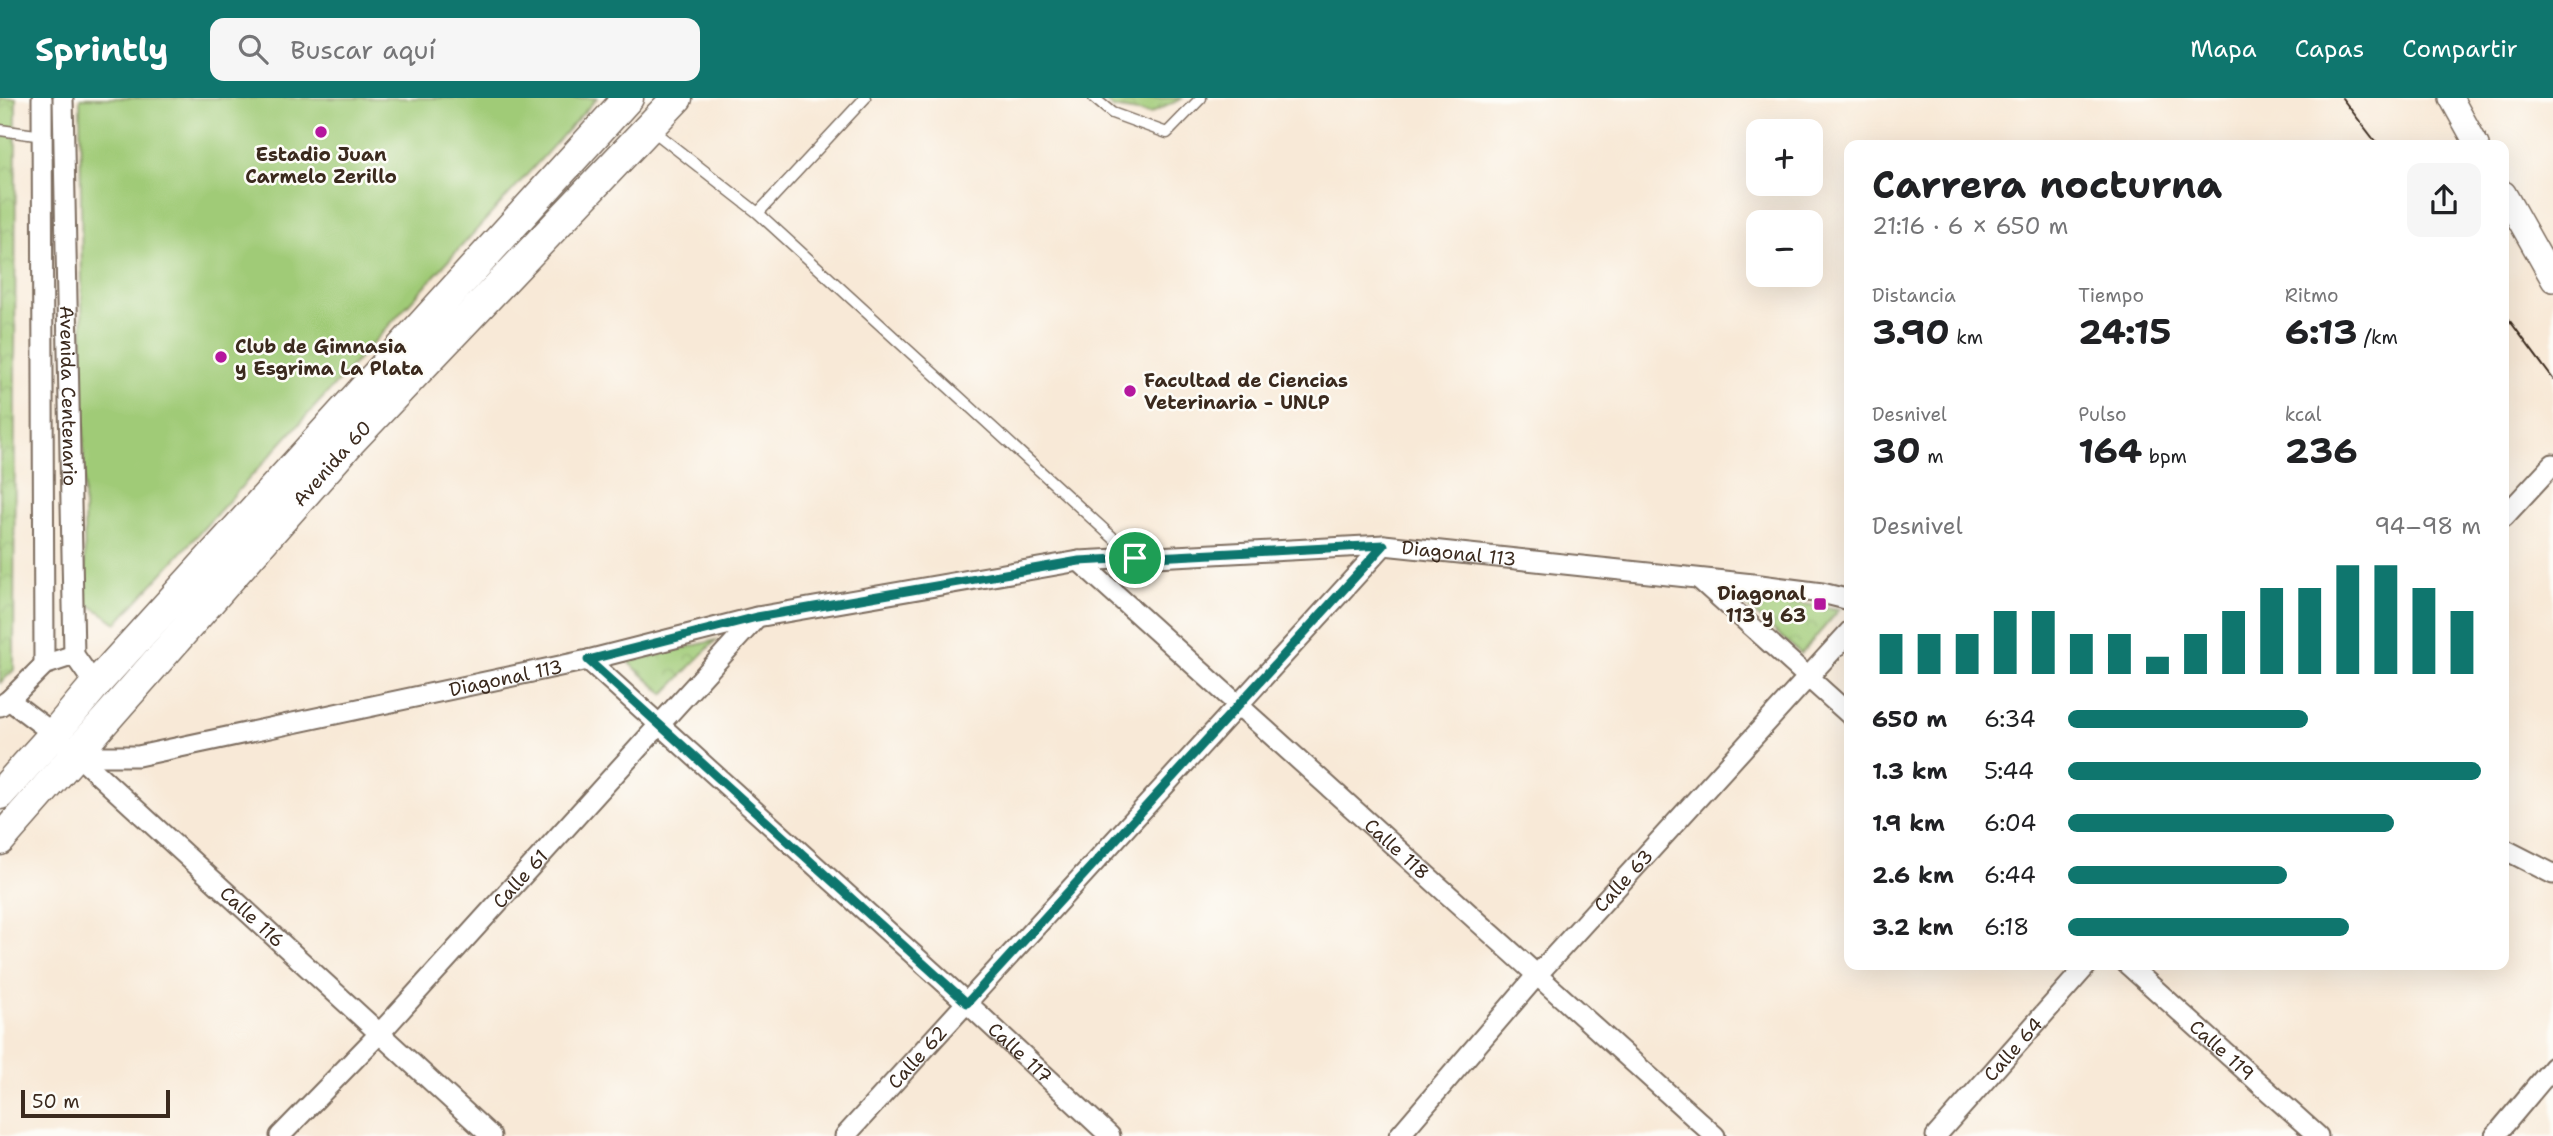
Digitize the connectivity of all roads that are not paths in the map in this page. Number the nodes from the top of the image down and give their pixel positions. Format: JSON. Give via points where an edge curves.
{"nodes":[{"id":1,"x":42,"y":98,"type":"edge"},
{"id":2,"x":63,"y":98,"type":"edge"},
{"id":3,"x":628,"y":98,"type":"edge"},
{"id":4,"x":677,"y":98,"type":"edge"},
{"id":5,"x":865,"y":98,"type":"edge"},
{"id":6,"x":1094,"y":98,"type":"edge"},
{"id":7,"x":1201,"y":98,"type":"edge"},
{"id":8,"x":2451,"y":98,"type":"edge"},
{"id":9,"x":649,"y":128,"type":"junction"},
{"id":10,"x":0,"y":130,"type":"edge"},
{"id":11,"x":43,"y":136,"type":"junction"},
{"id":12,"x":2474,"y":140,"type":"edge"},
{"id":13,"x":2509,"y":202,"type":"edge"},
{"id":14,"x":758,"y":213,"type":"junction"},
{"id":15,"x":2553,"y":279,"type":"edge"},
{"id":16,"x":2553,"y":464,"type":"edge"},
{"id":17,"x":2509,"y":512,"type":"edge"},
{"id":18,"x":1384,"y":545,"type":"junction"},
{"id":19,"x":1135,"y":558,"type":"junction"},
{"id":20,"x":1079,"y":561,"type":"junction"},
{"id":21,"x":1699,"y":579,"type":"junction"},
{"id":22,"x":1844,"y":599,"type":"edge"},
{"id":23,"x":757,"y":617,"type":"junction"},
{"id":24,"x":1844,"y":638,"type":"edge"},
{"id":25,"x":74,"y":655,"type":"junction"},
{"id":26,"x":588,"y":660,"type":"junction"},
{"id":27,"x":44,"y":665,"type":"junction"},
{"id":28,"x":1808,"y":677,"type":"junction"},
{"id":29,"x":95,"y":685,"type":"junction"},
{"id":30,"x":4,"y":703,"type":"edge"},
{"id":31,"x":1238,"y":705,"type":"junction"},
{"id":32,"x":1844,"y":710,"type":"edge"},
{"id":33,"x":659,"y":725,"type":"junction"},
{"id":34,"x":54,"y":734,"type":"junction"},
{"id":35,"x":76,"y":756,"type":"junction"},
{"id":36,"x":0,"y":794,"type":"edge"},
{"id":37,"x":0,"y":840,"type":"edge"},
{"id":38,"x":2509,"y":852,"type":"edge"},
{"id":39,"x":2553,"y":874,"type":"edge"},
{"id":40,"x":2083,"y":970,"type":"edge"},
{"id":41,"x":2134,"y":970,"type":"edge"},
{"id":42,"x":1537,"y":975,"type":"junction"},
{"id":43,"x":967,"y":1003,"type":"junction"},
{"id":44,"x":380,"y":1034,"type":"junction"},
{"id":45,"x":2553,"y":1067,"type":"edge"},
{"id":46,"x":279,"y":1136,"type":"edge"},
{"id":47,"x":491,"y":1136,"type":"edge"},
{"id":48,"x":845,"y":1136,"type":"edge"},
{"id":49,"x":1110,"y":1136,"type":"edge"},
{"id":50,"x":1399,"y":1136,"type":"edge"},
{"id":51,"x":1716,"y":1136,"type":"edge"},
{"id":52,"x":1936,"y":1136,"type":"edge"},
{"id":53,"x":2318,"y":1136,"type":"edge"},
{"id":54,"x":2495,"y":1136,"type":"edge"}],
"edges":[{"from":1,"to":11,"type":"street","name":"Avenida Centenario"},
{"from":2,"to":25,"type":"street","name":"Avenida Centenario"},
{"from":3,"to":29,"type":"main road","name":"Avenida 60"},
{"from":4,"to":9,"type":"main road","name":"Avenida 60"},
{"from":5,"to":14,"type":"lane"},
{"from":6,"to":7,"type":"lane","via":[[1112,113],[1167,133]]},
{"from":8,"to":12,"type":"street"},
{"from":9,"to":14,"type":"lane"},
{"from":9,"to":35,"type":"main road","name":"Avenida 60","via":[[350,442]]},
{"from":10,"to":11,"type":"lane"},
{"from":11,"to":27,"type":"street","name":"Avenida Centenario"},
{"from":13,"to":15,"type":"street"},
{"from":14,"to":19,"type":"lane"},
{"from":16,"to":17,"type":"street"},
{"from":18,"to":19,"type":"street","name":"Diagonal 113"},
{"from":18,"to":21,"type":"street","name":"Diagonal 113"},
{"from":18,"to":31,"type":"street","name":"Calle 62"},
{"from":19,"to":20,"type":"street","name":"Diagonal 113"},
{"from":20,"to":23,"type":"street","name":"Diagonal 113"},
{"from":20,"to":31,"type":"street","name":"Calle 118"},
{"from":21,"to":22,"type":"street","name":"Diagonal 113"},
{"from":21,"to":28,"type":"street"},
{"from":23,"to":26,"type":"street","name":"Diagonal 113"},
{"from":23,"to":33,"type":"street","name":"Calle 61"},
{"from":24,"to":28,"type":"street","name":"Calle 63"},
{"from":25,"to":27,"type":"street"},
{"from":25,"to":29,"type":"street"},
{"from":26,"to":33,"type":"street","name":"Calle 117"},
{"from":26,"to":35,"type":"street","name":"Diagonal 113","via":[[138,756]]},
{"from":27,"to":30,"type":"street"},
{"from":28,"to":32,"type":"street"},
{"from":28,"to":42,"type":"street","name":"Calle 63"},
{"from":29,"to":34,"type":"main road","name":"Avenida 60"},
{"from":30,"to":34,"type":"street","name":"Calle 116"},
{"from":31,"to":42,"type":"street","name":"Calle 118"},
{"from":31,"to":43,"type":"street","name":"Calle 62"},
{"from":33,"to":43,"type":"street","name":"Calle 117"},
{"from":33,"to":44,"type":"street","name":"Calle 61"},
{"from":34,"to":35,"type":"street","name":"Calle 116"},
{"from":34,"to":36,"type":"main road","name":"Avenida 60"},
{"from":35,"to":37,"type":"main road","name":"Avenida 60"},
{"from":35,"to":44,"type":"street","name":"Calle 116"},
{"from":38,"to":39,"type":"street"},
{"from":40,"to":52,"type":"street","name":"Calle 64"},
{"from":41,"to":53,"type":"street","name":"Calle 119"},
{"from":42,"to":50,"type":"street","name":"Calle 63"},
{"from":42,"to":51,"type":"street","name":"Calle 118"},
{"from":43,"to":48,"type":"street","name":"Calle 62"},
{"from":43,"to":49,"type":"street","name":"Calle 117"},
{"from":44,"to":46,"type":"street","name":"Calle 61"},
{"from":44,"to":47,"type":"street","name":"Calle 116"},
{"from":45,"to":54,"type":"street"}]}
